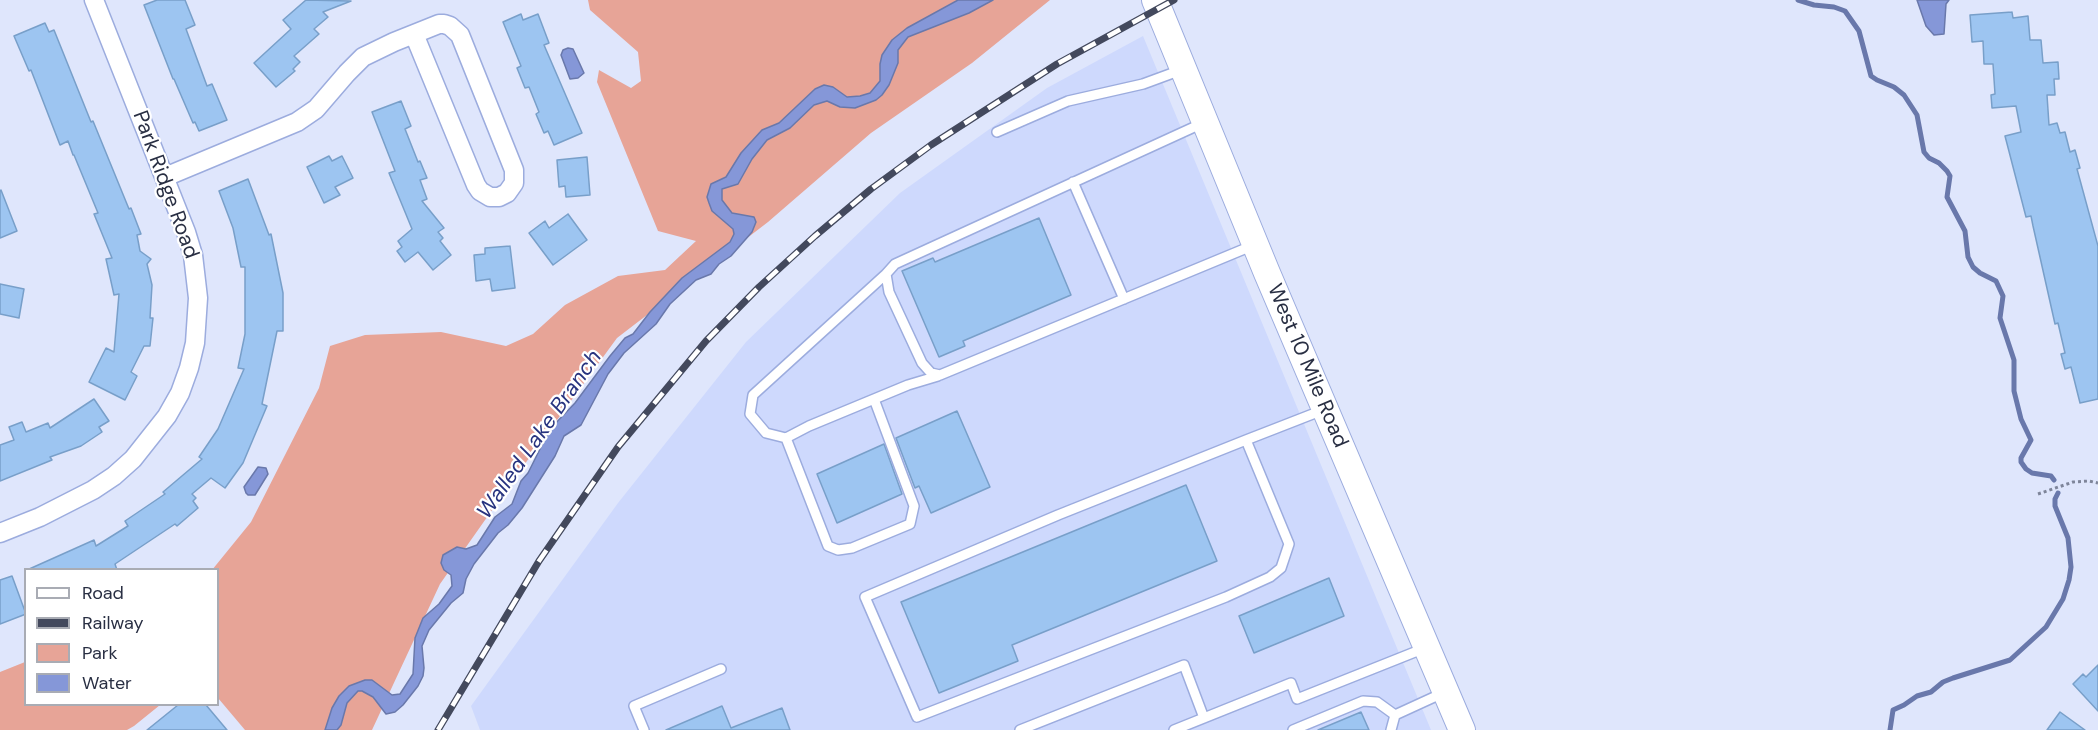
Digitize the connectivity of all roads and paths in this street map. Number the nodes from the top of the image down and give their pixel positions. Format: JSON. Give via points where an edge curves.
{"nodes":[{"id":1,"x":94,"y":0,"type":"edge"},
{"id":2,"x":1155,"y":0,"type":"edge"},
{"id":3,"x":414,"y":34,"type":"junction"},
{"id":4,"x":1184,"y":70,"type":"junction"},
{"id":5,"x":1205,"y":122,"type":"junction"},
{"id":6,"x":997,"y":132,"type":"dead end"},
{"id":7,"x":165,"y":177,"type":"junction"},
{"id":8,"x":1073,"y":182,"type":"junction"},
{"id":9,"x":1256,"y":244,"type":"junction"},
{"id":10,"x":886,"y":274,"type":"junction"},
{"id":11,"x":1124,"y":299,"type":"junction"},
{"id":12,"x":940,"y":375,"type":"junction"},
{"id":13,"x":874,"y":399,"type":"junction"},
{"id":14,"x":1325,"y":409,"type":"junction"},
{"id":15,"x":786,"y":438,"type":"junction"},
{"id":16,"x":1246,"y":440,"type":"junction"},
{"id":17,"x":2098,"y":483,"type":"edge"},
{"id":18,"x":2038,"y":494,"type":"dead end"},
{"id":19,"x":0,"y":533,"type":"edge"},
{"id":20,"x":1427,"y":647,"type":"junction"},
{"id":21,"x":721,"y":669,"type":"dead end"},
{"id":22,"x":1446,"y":692,"type":"junction"},
{"id":23,"x":1395,"y":715,"type":"junction"},
{"id":24,"x":1204,"y":718,"type":"junction"},
{"id":25,"x":644,"y":730,"type":"edge"},
{"id":26,"x":1020,"y":730,"type":"edge"},
{"id":27,"x":1174,"y":730,"type":"edge"},
{"id":28,"x":1293,"y":730,"type":"edge"},
{"id":29,"x":1391,"y":730,"type":"edge"},
{"id":30,"x":1462,"y":730,"type":"edge"}],
"edges":[{"from":1,"to":7,"type":"street","name":"Park Ridge Road"},
{"from":2,"to":4,"type":"main road","name":"West 10 Mile Road"},
{"from":3,"to":3,"type":"street","via":[[476,185],[490,197],[507,193],[514,183],[514,170],[460,35],[444,24]]},
{"from":3,"to":7,"type":"street","via":[[363,57],[316,109],[297,122]]},
{"from":4,"to":5,"type":"main road","name":"West 10 Mile Road"},
{"from":4,"to":6,"type":"lane","via":[[1068,101]]},
{"from":5,"to":8,"type":"lane"},
{"from":5,"to":9,"type":"main road","name":"West 10 Mile Road"},
{"from":7,"to":19,"type":"street","name":"Park Ridge Road","via":[[193,255],[198,298],[195,343],[180,393],[134,459],[114,476],[66,504]]},
{"from":8,"to":10,"type":"lane","via":[[895,264]]},
{"from":8,"to":11,"type":"lane"},
{"from":9,"to":11,"type":"lane"},
{"from":9,"to":14,"type":"main road","name":"West 10 Mile Road"},
{"from":10,"to":12,"type":"lane","via":[[889,292],[922,363],[930,373]]},
{"from":10,"to":15,"type":"lane","via":[[753,395],[750,414],[766,433]]},
{"from":11,"to":12,"type":"lane"},
{"from":12,"to":13,"type":"lane"},
{"from":13,"to":15,"type":"lane"},
{"from":13,"to":15,"type":"lane","via":[[914,506],[909,524],[852,548],[838,550],[828,546]]},
{"from":14,"to":16,"type":"lane"},
{"from":14,"to":20,"type":"main road","name":"West 10 Mile Road"},
{"from":16,"to":16,"type":"lane","via":[[865,597],[917,717],[1270,578],[1281,568],[1289,544]]},
{"from":17,"to":18,"type":"path","via":[[2073,482]]},
{"from":20,"to":22,"type":"main road","name":"West 10 Mile Road"},
{"from":20,"to":24,"type":"lane","via":[[1297,699],[1291,683]]},
{"from":21,"to":25,"type":"lane","via":[[634,706]]},
{"from":22,"to":23,"type":"lane"},
{"from":22,"to":30,"type":"main road","name":"West 10 Mile Road"},
{"from":23,"to":28,"type":"lane","via":[[1377,702],[1363,701]]},
{"from":23,"to":29,"type":"lane"},
{"from":24,"to":26,"type":"lane","via":[[1184,666]]},
{"from":24,"to":27,"type":"lane"}]}
